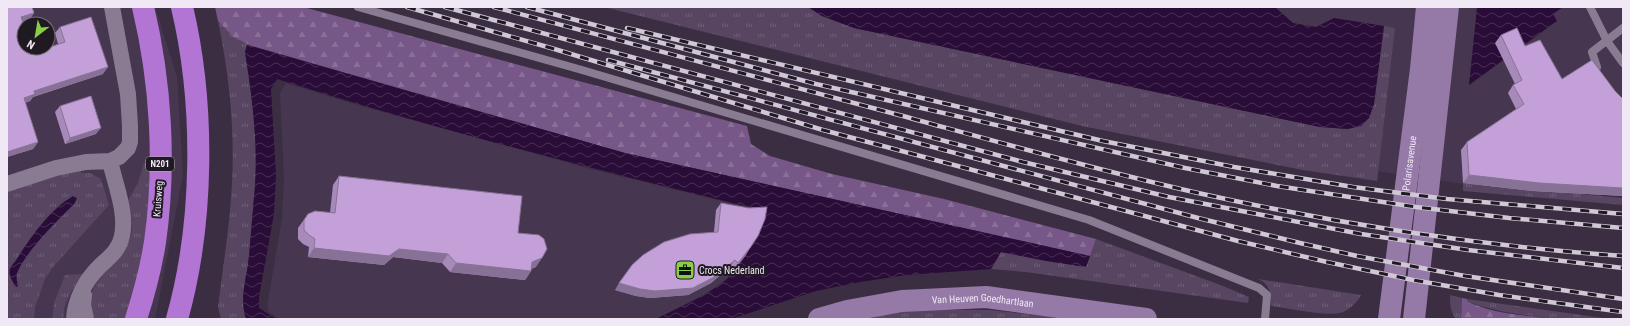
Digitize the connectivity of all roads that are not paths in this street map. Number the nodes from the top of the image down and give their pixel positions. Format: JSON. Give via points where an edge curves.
{"nodes":[{"id":1,"x":112,"y":7,"type":"edge"},
{"id":2,"x":143,"y":7,"type":"edge"},
{"id":3,"x":182,"y":7,"type":"edge"},
{"id":4,"x":358,"y":7,"type":"edge"},
{"id":5,"x":1427,"y":7,"type":"edge"},
{"id":6,"x":1448,"y":7,"type":"edge"},
{"id":7,"x":1590,"y":7,"type":"edge"},
{"id":8,"x":1623,"y":28,"type":"edge"},
{"id":9,"x":1623,"y":63,"type":"edge"},
{"id":10,"x":1597,"y":67,"type":"edge"},
{"id":11,"x":110,"y":161,"type":"junction"},
{"id":12,"x":7,"y":184,"type":"edge"},
{"id":13,"x":85,"y":285,"type":"junction"},
{"id":14,"x":74,"y":319,"type":"edge"},
{"id":15,"x":86,"y":319,"type":"edge"},
{"id":16,"x":136,"y":319,"type":"edge"},
{"id":17,"x":177,"y":319,"type":"edge"},
{"id":18,"x":819,"y":319,"type":"edge"},
{"id":19,"x":1146,"y":319,"type":"edge"},
{"id":20,"x":1265,"y":319,"type":"edge"},
{"id":21,"x":1389,"y":319,"type":"edge"},
{"id":22,"x":1414,"y":319,"type":"edge"}],
"edges":[{"from":1,"to":11,"type":"street","via":[[125,70],[130,142],[119,157]]},
{"from":2,"to":16,"type":"highway","name":"Kruisweg","number":"N201","via":[[150,35],[160,116],[160,183],[155,243]]},
{"from":3,"to":17,"type":"highway","via":[[195,84],[199,180],[193,245]]},
{"from":4,"to":20,"type":"lane","via":[[582,70],[1089,220],[1259,288],[1267,295]]},
{"from":5,"to":21,"type":"main road","name":"Polarisavenue"},
{"from":6,"to":22,"type":"main road"},
{"from":7,"to":9,"type":"lane","via":[[1607,41]]},
{"from":8,"to":10,"type":"lane","via":[[1592,52]]},
{"from":11,"to":12,"type":"street","via":[[86,162],[56,168]]},
{"from":11,"to":13,"type":"street","via":[[121,203],[122,237],[118,247]]},
{"from":13,"to":14,"type":"street","via":[[75,307]]},
{"from":13,"to":15,"type":"street","via":[[83,305]]},
{"from":18,"to":19,"type":"main road","name":"Van Heuven Goedhartlaan","via":[[847,311],[902,302],[986,297]]}]}
